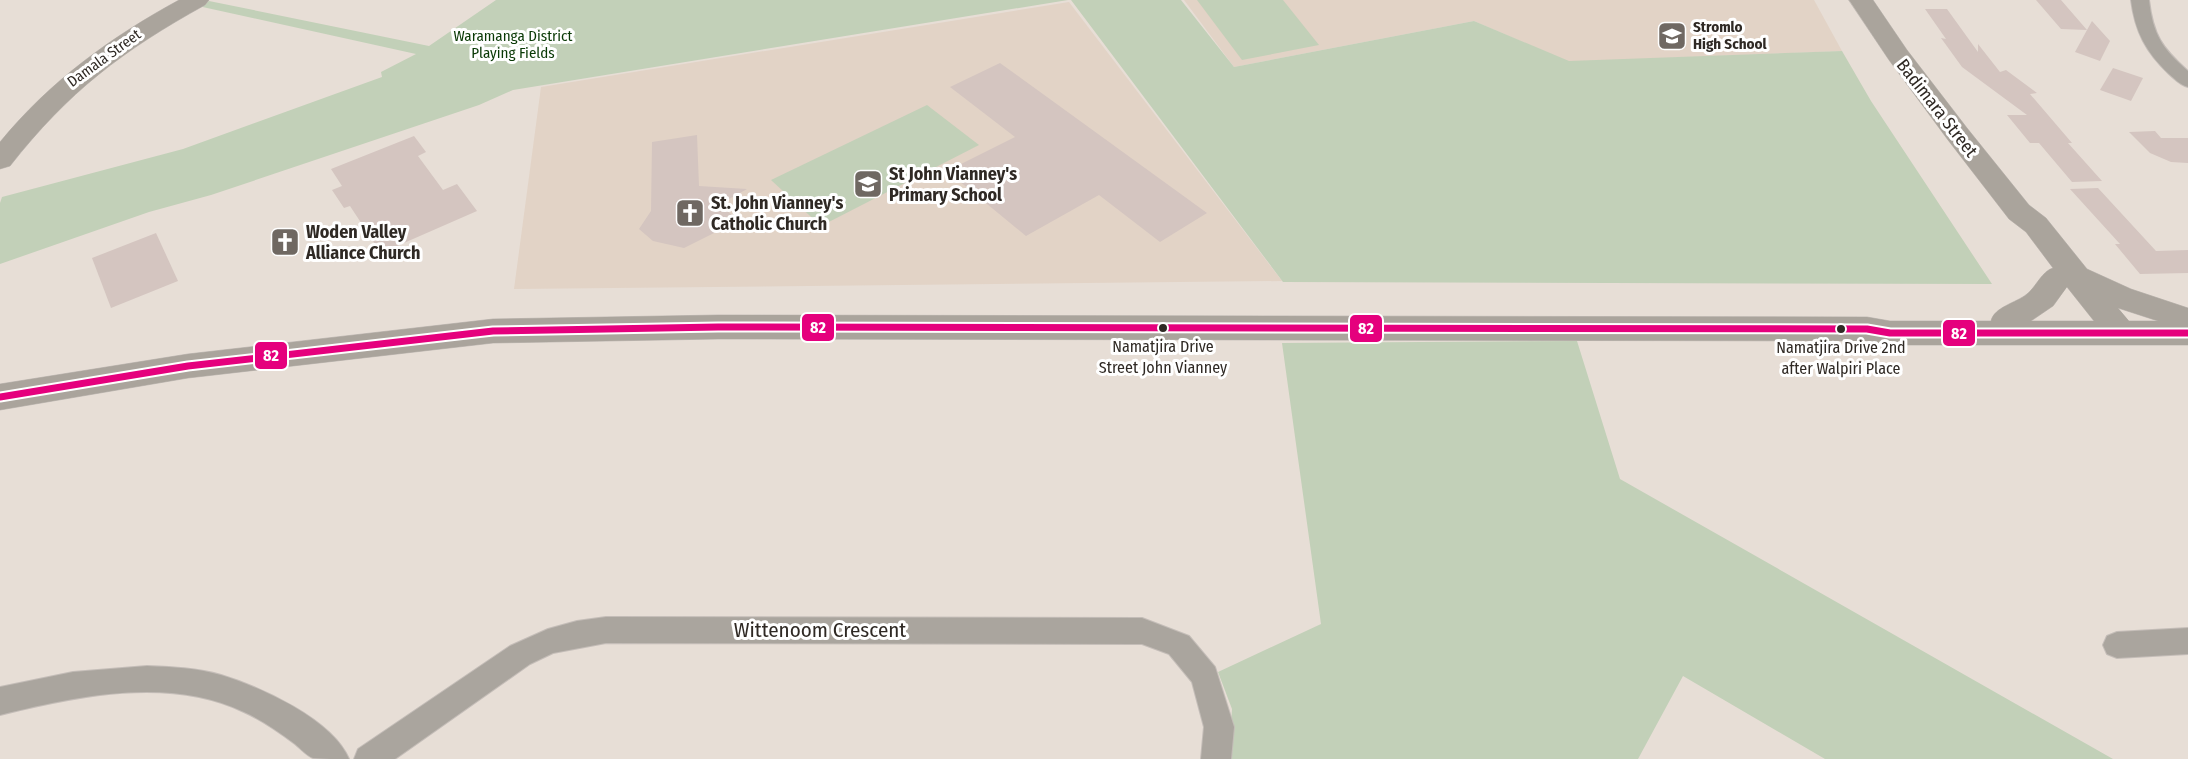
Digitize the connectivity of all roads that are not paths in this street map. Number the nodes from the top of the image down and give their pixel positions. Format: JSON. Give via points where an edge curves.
{"nodes":[{"id":1,"x":198,"y":0,"type":"edge"},
{"id":2,"x":1861,"y":0,"type":"edge"},
{"id":3,"x":2140,"y":0,"type":"edge"},
{"id":4,"x":2188,"y":81,"type":"edge"},
{"id":5,"x":0,"y":160,"type":"edge"},
{"id":6,"x":2067,"y":277,"type":"junction"},
{"id":7,"x":2006,"y":320,"type":"junction"},
{"id":8,"x":2187,"y":323,"type":"edge"},
{"id":9,"x":2104,"y":326,"type":"junction"},
{"id":10,"x":1868,"y":328,"type":"junction"},
{"id":11,"x":0,"y":397,"type":"edge"},
{"id":12,"x":2188,"y":641,"type":"edge"},
{"id":13,"x":2117,"y":645,"type":"dead end"},
{"id":14,"x":0,"y":701,"type":"edge"},
{"id":15,"x":334,"y":759,"type":"edge"},
{"id":16,"x":369,"y":759,"type":"edge"},
{"id":17,"x":1216,"y":759,"type":"edge"}],
"edges":[{"from":1,"to":5,"type":"main road","name":"Damala Street","via":[[136,34],[71,80]]},
{"from":2,"to":6,"type":"main road","name":"Badimara Street","via":[[1886,40],[2019,212],[2020,224]]},
{"from":3,"to":4,"type":"street","via":[[2147,39]]},
{"from":6,"to":7,"type":"main road","via":[[2039,303]]},
{"from":6,"to":8,"type":"main road"},
{"from":6,"to":9,"type":"main road","name":"Badimara Street"},
{"from":7,"to":9,"type":"main road"},
{"from":7,"to":10,"type":"main road","via":[[1883,321]]},
{"from":8,"to":9,"type":"main road"},
{"from":9,"to":10,"type":"main road","via":[[1890,333]]},
{"from":10,"to":11,"type":"main road","via":[[718,327],[493,331],[188,366]]},
{"from":12,"to":13,"type":"street"},
{"from":14,"to":15,"type":"street","via":[[58,686],[183,680],[262,703],[307,734]]},
{"from":16,"to":17,"type":"street","name":"Wittenoom Crescent","via":[[520,655],[577,634],[606,630],[892,630],[1142,631],[1179,645],[1205,676],[1219,727]]}]}
